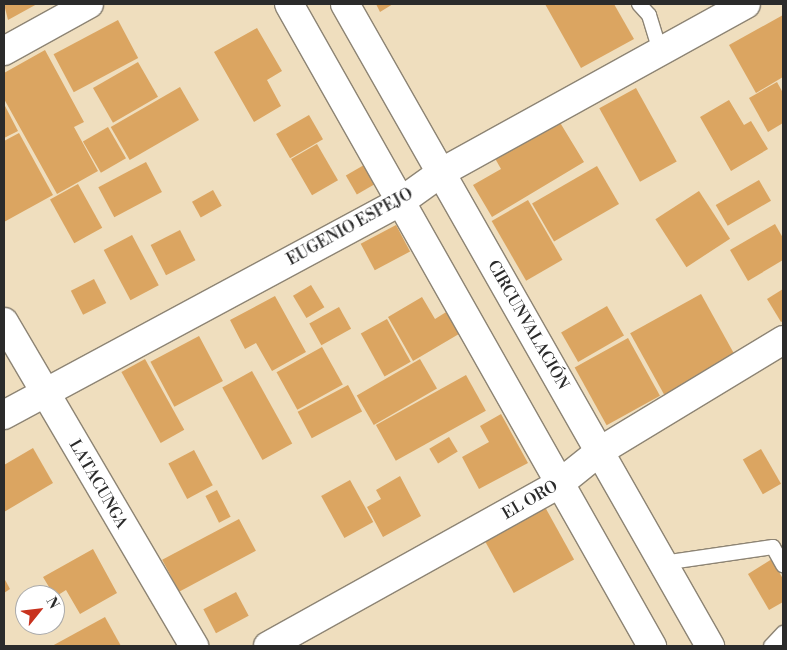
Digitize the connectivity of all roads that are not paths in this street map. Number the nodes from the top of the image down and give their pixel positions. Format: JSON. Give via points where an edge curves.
{"nodes":[{"id":1,"x":89,"y":4,"type":"edge"},
{"id":2,"x":289,"y":4,"type":"edge"},
{"id":3,"x":345,"y":4,"type":"edge"},
{"id":4,"x":640,"y":4,"type":"edge"},
{"id":5,"x":746,"y":4,"type":"edge"},
{"id":6,"x":4,"y":51,"type":"edge"},
{"id":7,"x":660,"y":51,"type":"junction"},
{"id":8,"x":442,"y":172,"type":"junction"},
{"id":9,"x":403,"y":200,"type":"junction"},
{"id":10,"x":4,"y":322,"type":"edge"},
{"id":11,"x":783,"y":340,"type":"edge"},
{"id":12,"x":44,"y":391,"type":"junction"},
{"id":13,"x":4,"y":415,"type":"edge"},
{"id":14,"x":600,"y":451,"type":"junction"},
{"id":15,"x":559,"y":484,"type":"junction"},
{"id":16,"x":663,"y":562,"type":"junction"},
{"id":17,"x":783,"y":566,"type":"edge"},
{"id":18,"x":783,"y":633,"type":"edge"},
{"id":19,"x":194,"y":646,"type":"edge"},
{"id":20,"x":268,"y":646,"type":"edge"},
{"id":21,"x":652,"y":646,"type":"edge"},
{"id":22,"x":710,"y":646,"type":"edge"},
{"id":23,"x":771,"y":646,"type":"edge"}],
"edges":[{"from":1,"to":6,"type":"street"},
{"from":2,"to":9,"type":"street"},
{"from":3,"to":8,"type":"street","name":"CIRCUNVALACIÓN"},
{"from":4,"to":7,"type":"lane","via":[[649,14]]},
{"from":5,"to":7,"type":"street","name":"EUGENIO ESPEJO"},
{"from":7,"to":8,"type":"street","name":"EUGENIO ESPEJO"},
{"from":8,"to":9,"type":"street","name":"EUGENIO ESPEJO"},
{"from":8,"to":14,"type":"street","name":"CIRCUNVALACIÓN"},
{"from":9,"to":12,"type":"street","name":"EUGENIO ESPEJO"},
{"from":9,"to":15,"type":"street"},
{"from":10,"to":12,"type":"street","name":"LATACUNGA"},
{"from":11,"to":14,"type":"street","name":"EL ORO"},
{"from":12,"to":13,"type":"street","name":"EUGENIO ESPEJO"},
{"from":12,"to":19,"type":"street","name":"LATACUNGA"},
{"from":14,"to":15,"type":"street","name":"EL ORO"},
{"from":14,"to":16,"type":"street","name":"CIRCUNVALACIÓN"},
{"from":15,"to":20,"type":"street","name":"EL ORO"},
{"from":15,"to":21,"type":"street"},
{"from":16,"to":17,"type":"lane","via":[[773,547]]},
{"from":16,"to":22,"type":"street","name":"CIRCUNVALACIÓN"},
{"from":18,"to":23,"type":"lane"}]}
